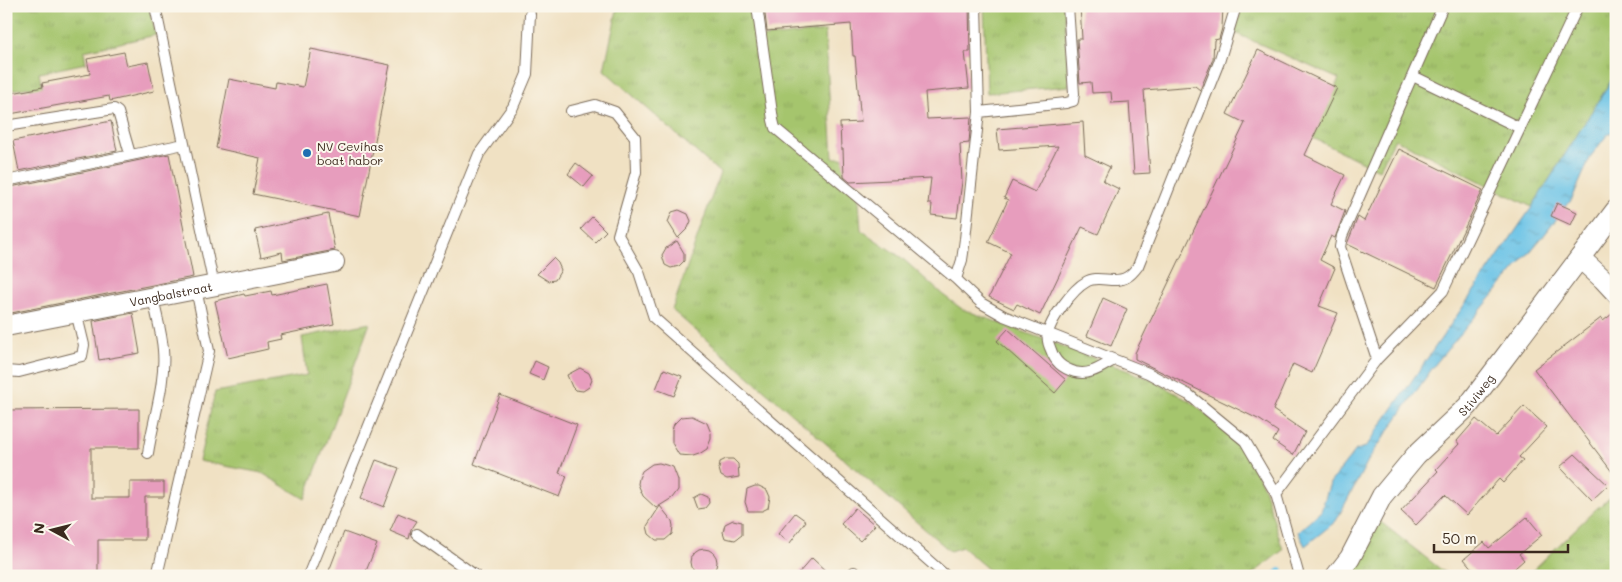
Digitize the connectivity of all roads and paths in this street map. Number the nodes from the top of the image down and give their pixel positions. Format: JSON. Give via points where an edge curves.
{"nodes":[{"id":1,"x":155,"y":6,"type":"edge"},
{"id":2,"x":757,"y":6,"type":"edge"},
{"id":3,"x":976,"y":6,"type":"edge"},
{"id":4,"x":1068,"y":6,"type":"edge"},
{"id":5,"x":1236,"y":6,"type":"edge"},
{"id":6,"x":1443,"y":6,"type":"edge"},
{"id":7,"x":1578,"y":6,"type":"edge"},
{"id":8,"x":530,"y":14,"type":"dead end"},
{"id":9,"x":1413,"y":76,"type":"junction"},
{"id":10,"x":571,"y":111,"type":"dead end"},
{"id":11,"x":979,"y":112,"type":"junction"},
{"id":12,"x":6,"y":126,"type":"edge"},
{"id":13,"x":1520,"y":128,"type":"junction"},
{"id":14,"x":184,"y":144,"type":"junction"},
{"id":15,"x":130,"y":154,"type":"junction"},
{"id":16,"x":6,"y":181,"type":"edge"},
{"id":17,"x":1616,"y":210,"type":"edge"},
{"id":18,"x":1580,"y":258,"type":"junction"},
{"id":19,"x":334,"y":262,"type":"dead end"},
{"id":20,"x":956,"y":279,"type":"junction"},
{"id":21,"x":205,"y":287,"type":"junction"},
{"id":22,"x":1616,"y":293,"type":"edge"},
{"id":23,"x":153,"y":297,"type":"junction"},
{"id":24,"x":76,"y":312,"type":"junction"},
{"id":25,"x":6,"y":326,"type":"edge"},
{"id":26,"x":1048,"y":334,"type":"junction"},
{"id":27,"x":1377,"y":359,"type":"junction"},
{"id":28,"x":1114,"y":360,"type":"junction"},
{"id":29,"x":6,"y":371,"type":"edge"},
{"id":30,"x":148,"y":453,"type":"dead end"},
{"id":31,"x":1276,"y":494,"type":"junction"},
{"id":32,"x":417,"y":534,"type":"dead end"},
{"id":33,"x":157,"y":576,"type":"edge"},
{"id":34,"x":308,"y":576,"type":"edge"},
{"id":35,"x":476,"y":576,"type":"edge"},
{"id":36,"x":946,"y":576,"type":"edge"},
{"id":37,"x":1298,"y":576,"type":"edge"},
{"id":38,"x":1336,"y":576,"type":"edge"}],
"edges":[{"from":1,"to":14,"type":"lane"},
{"from":2,"to":20,"type":"lane","via":[[775,128]]},
{"from":3,"to":11,"type":"lane"},
{"from":4,"to":11,"type":"lane","via":[[1073,101]]},
{"from":5,"to":26,"type":"lane","via":[[1219,62],[1138,266],[1128,277],[1117,281],[1087,280],[1059,310]]},
{"from":6,"to":9,"type":"lane"},
{"from":7,"to":13,"type":"lane"},
{"from":8,"to":34,"type":"lane","via":[[527,74],[513,107],[480,154]]},
{"from":9,"to":13,"type":"lane"},
{"from":9,"to":27,"type":"lane","via":[[1340,247]]},
{"from":10,"to":36,"type":"lane","via":[[595,104],[615,112],[634,137],[636,172],[618,235],[639,272],[654,318]]},
{"from":11,"to":20,"type":"lane","via":[[965,239]]},
{"from":12,"to":15,"type":"lane","via":[[114,109],[118,112]]},
{"from":13,"to":27,"type":"lane","via":[[1443,290]]},
{"from":14,"to":15,"type":"lane"},
{"from":14,"to":21,"type":"lane"},
{"from":15,"to":16,"type":"lane"},
{"from":17,"to":18,"type":"street","name":"Stiviweg"},
{"from":18,"to":22,"type":"street"},
{"from":18,"to":38,"type":"street","name":"Stiviweg","via":[[1468,406],[1416,455],[1382,496],[1350,558]]},
{"from":19,"to":21,"type":"street","name":"Vangbalstraat"},
{"from":20,"to":26,"type":"lane","via":[[981,303]]},
{"from":21,"to":23,"type":"street","name":"Vangbalstraat"},
{"from":21,"to":33,"type":"lane","via":[[209,351]]},
{"from":23,"to":24,"type":"street","name":"Vangbalstraat"},
{"from":23,"to":30,"type":"lane","via":[[163,350],[163,383]]},
{"from":24,"to":25,"type":"street","name":"Vangbalstraat"},
{"from":24,"to":29,"type":"lane","via":[[84,345],[82,356],[19,372]]},
{"from":26,"to":28,"type":"lane"},
{"from":26,"to":28,"type":"lane","via":[[1057,364],[1067,370],[1088,374]]},
{"from":27,"to":31,"type":"lane"},
{"from":28,"to":31,"type":"lane","via":[[1148,373],[1189,395],[1216,417],[1245,441]]},
{"from":31,"to":37,"type":"lane"},
{"from":32,"to":35,"type":"lane"}]}
